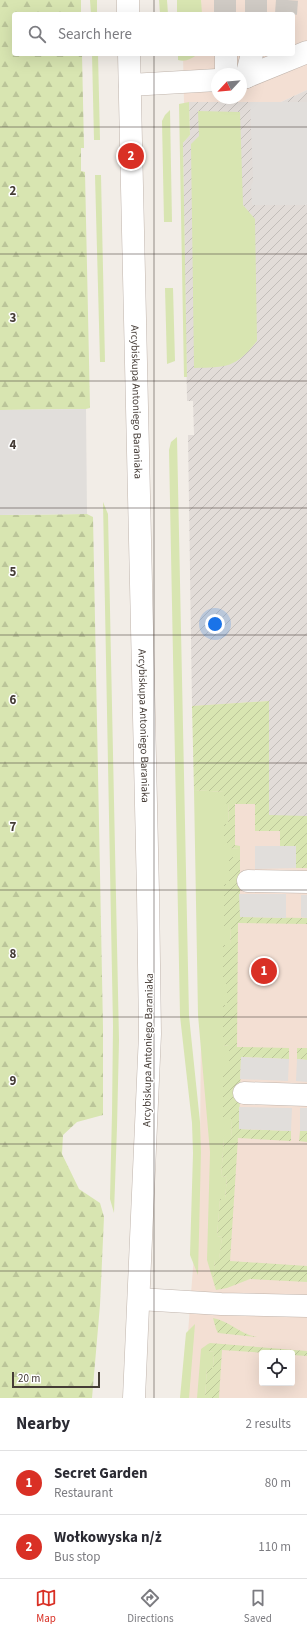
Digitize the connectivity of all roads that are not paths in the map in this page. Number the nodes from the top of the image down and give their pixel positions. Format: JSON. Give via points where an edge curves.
{"nodes":[{"id":1,"x":128,"y":0,"type":"edge"},
{"id":2,"x":128,"y":12,"type":"edge"},
{"id":3,"x":307,"y":52,"type":"edge"},
{"id":4,"x":129,"y":56,"type":"edge"},
{"id":5,"x":227,"y":56,"type":"edge"},
{"id":6,"x":251,"y":56,"type":"edge"},
{"id":7,"x":270,"y":56,"type":"edge"},
{"id":8,"x":234,"y":68,"type":"edge"},
{"id":9,"x":243,"y":68,"type":"edge"},
{"id":10,"x":247,"y":70,"type":"edge"},
{"id":11,"x":247,"y":73,"type":"edge"},
{"id":12,"x":211,"y":80,"type":"edge"},
{"id":13,"x":130,"y":85,"type":"junction"},
{"id":14,"x":248,"y":881,"type":"dead end"},
{"id":15,"x":307,"y":882,"type":"edge"},
{"id":16,"x":244,"y":1093,"type":"dead end"},
{"id":17,"x":307,"y":1095,"type":"edge"},
{"id":18,"x":139,"y":1299,"type":"junction"},
{"id":19,"x":204,"y":1303,"type":"junction"},
{"id":20,"x":307,"y":1306,"type":"edge"},
{"id":21,"x":307,"y":1316,"type":"edge"},
{"id":22,"x":134,"y":1398,"type":"edge"}],
"edges":[{"from":1,"to":2,"type":"street"},
{"from":3,"to":11,"type":"street"},
{"from":4,"to":13,"type":"street","name":"Arcybiskupa Antoniego Baraniaka"},
{"from":5,"to":8,"type":"street"},
{"from":6,"to":9,"type":"street"},
{"from":7,"to":10,"type":"street"},
{"from":12,"to":13,"type":"street"},
{"from":13,"to":18,"type":"street","name":"Arcybiskupa Antoniego Baraniaka","via":[[150,1034]]},
{"from":14,"to":15,"type":"street"},
{"from":16,"to":17,"type":"street"},
{"from":18,"to":19,"type":"street"},
{"from":18,"to":22,"type":"street","name":"Arcybiskupa Antoniego Baraniaka"},
{"from":19,"to":20,"type":"street"},
{"from":19,"to":21,"type":"street"}]}
